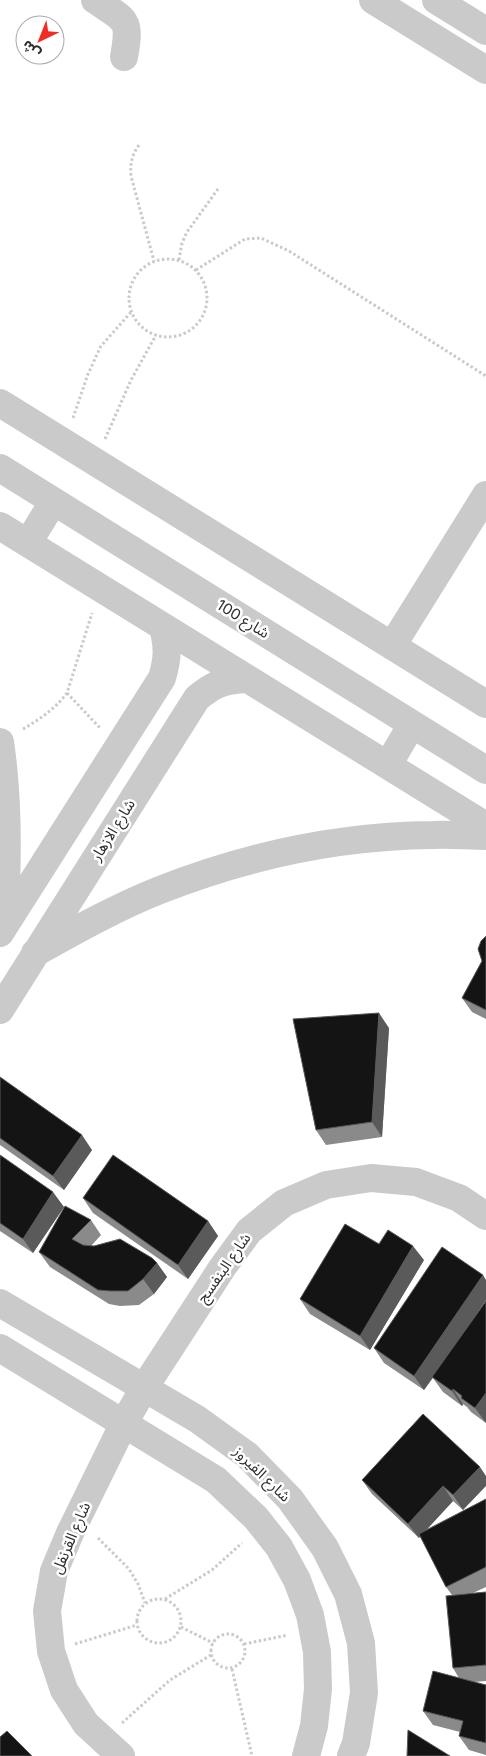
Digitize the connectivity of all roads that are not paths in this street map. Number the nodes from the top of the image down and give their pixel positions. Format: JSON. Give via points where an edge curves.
{"nodes":[{"id":1,"x":95,"y":0,"type":"edge"},
{"id":2,"x":372,"y":0,"type":"edge"},
{"id":3,"x":436,"y":0,"type":"edge"},
{"id":4,"x":476,"y":24,"type":"edge"},
{"id":5,"x":449,"y":47,"type":"junction"},
{"id":6,"x":124,"y":57,"type":"dead end"},
{"id":7,"x":486,"y":70,"type":"edge"},
{"id":8,"x":0,"y":403,"type":"edge"},
{"id":9,"x":0,"y":468,"type":"edge"},
{"id":10,"x":486,"y":495,"type":"edge"},
{"id":11,"x":53,"y":502,"type":"junction"},
{"id":12,"x":0,"y":526,"type":"edge"},
{"id":13,"x":28,"y":543,"type":"junction"},
{"id":14,"x":163,"y":627,"type":"junction"},
{"id":15,"x":392,"y":646,"type":"junction"},
{"id":16,"x":247,"y":679,"type":"junction"},
{"id":17,"x":152,"y":693,"type":"junction"},
{"id":18,"x":486,"y":704,"type":"edge"},
{"id":19,"x":186,"y":713,"type":"junction"},
{"id":20,"x":412,"y":724,"type":"junction"},
{"id":21,"x":0,"y":743,"type":"edge"},
{"id":22,"x":388,"y":765,"type":"junction"},
{"id":23,"x":486,"y":770,"type":"edge"},
{"id":24,"x":486,"y":826,"type":"edge"},
{"id":25,"x":486,"y":836,"type":"edge"},
{"id":26,"x":2,"y":930,"type":"edge"},
{"id":27,"x":35,"y":954,"type":"junction"},
{"id":28,"x":0,"y":1010,"type":"edge"},
{"id":29,"x":486,"y":1216,"type":"edge"},
{"id":30,"x":0,"y":1303,"type":"edge"},
{"id":31,"x":0,"y":1348,"type":"edge"},
{"id":32,"x":144,"y":1388,"type":"junction"},
{"id":33,"x":124,"y":1424,"type":"junction"},
{"id":34,"x":113,"y":1749,"type":"edge"},
{"id":35,"x":306,"y":1756,"type":"edge"},
{"id":36,"x":351,"y":1756,"type":"edge"}],
"edges":[{"from":1,"to":6,"type":"street","via":[[126,24],[128,36]]},
{"from":2,"to":5,"type":"street"},
{"from":3,"to":4,"type":"street"},
{"from":4,"to":5,"type":"street"},
{"from":5,"to":7,"type":"street"},
{"from":8,"to":15,"type":"street"},
{"from":9,"to":11,"type":"street","name":"شارع 100"},
{"from":10,"to":15,"type":"street"},
{"from":11,"to":13,"type":"street"},
{"from":11,"to":20,"type":"street","name":"شارع 100"},
{"from":12,"to":13,"type":"street"},
{"from":13,"to":14,"type":"street"},
{"from":14,"to":16,"type":"street"},
{"from":14,"to":17,"type":"street","via":[[168,644],[167,661],[162,678]]},
{"from":15,"to":18,"type":"street"},
{"from":16,"to":19,"type":"street","name":"شارع الازهار","via":[[228,679],[211,686]]},
{"from":16,"to":22,"type":"street"},
{"from":17,"to":19,"type":"street","via":[[174,694]]},
{"from":17,"to":26,"type":"street"},
{"from":19,"to":27,"type":"street","name":"شارع الازهار"},
{"from":20,"to":22,"type":"street"},
{"from":20,"to":23,"type":"street","name":"شارع 100"},
{"from":21,"to":26,"type":"street","via":[[7,820]]},
{"from":22,"to":24,"type":"street"},
{"from":25,"to":27,"type":"street","via":[[363,839],[294,850],[226,867],[159,890],[96,919]]},
{"from":27,"to":28,"type":"street","name":"شارع الازهار"},
{"from":29,"to":32,"type":"street","name":"شارع البنفسج","via":[[459,1198],[416,1182],[371,1178],[326,1185],[284,1203],[248,1231]]},
{"from":30,"to":32,"type":"street","name":"شارع الفيروز"},
{"from":31,"to":33,"type":"street"},
{"from":32,"to":33,"type":"street","name":"شارع البنفسج"},
{"from":32,"to":36,"type":"street","name":"شارع الفيروز","via":[[197,1419],[246,1456],[290,1499],[325,1548],[348,1594],[361,1643],[364,1693]]},
{"from":33,"to":34,"type":"street","name":"شارع القرنفل","via":[[54,1571],[47,1610],[51,1651],[64,1690],[86,1724]]},
{"from":33,"to":35,"type":"street","via":[[216,1480],[262,1524],[297,1580],[310,1615],[317,1652],[318,1689],[314,1726]]}]}
